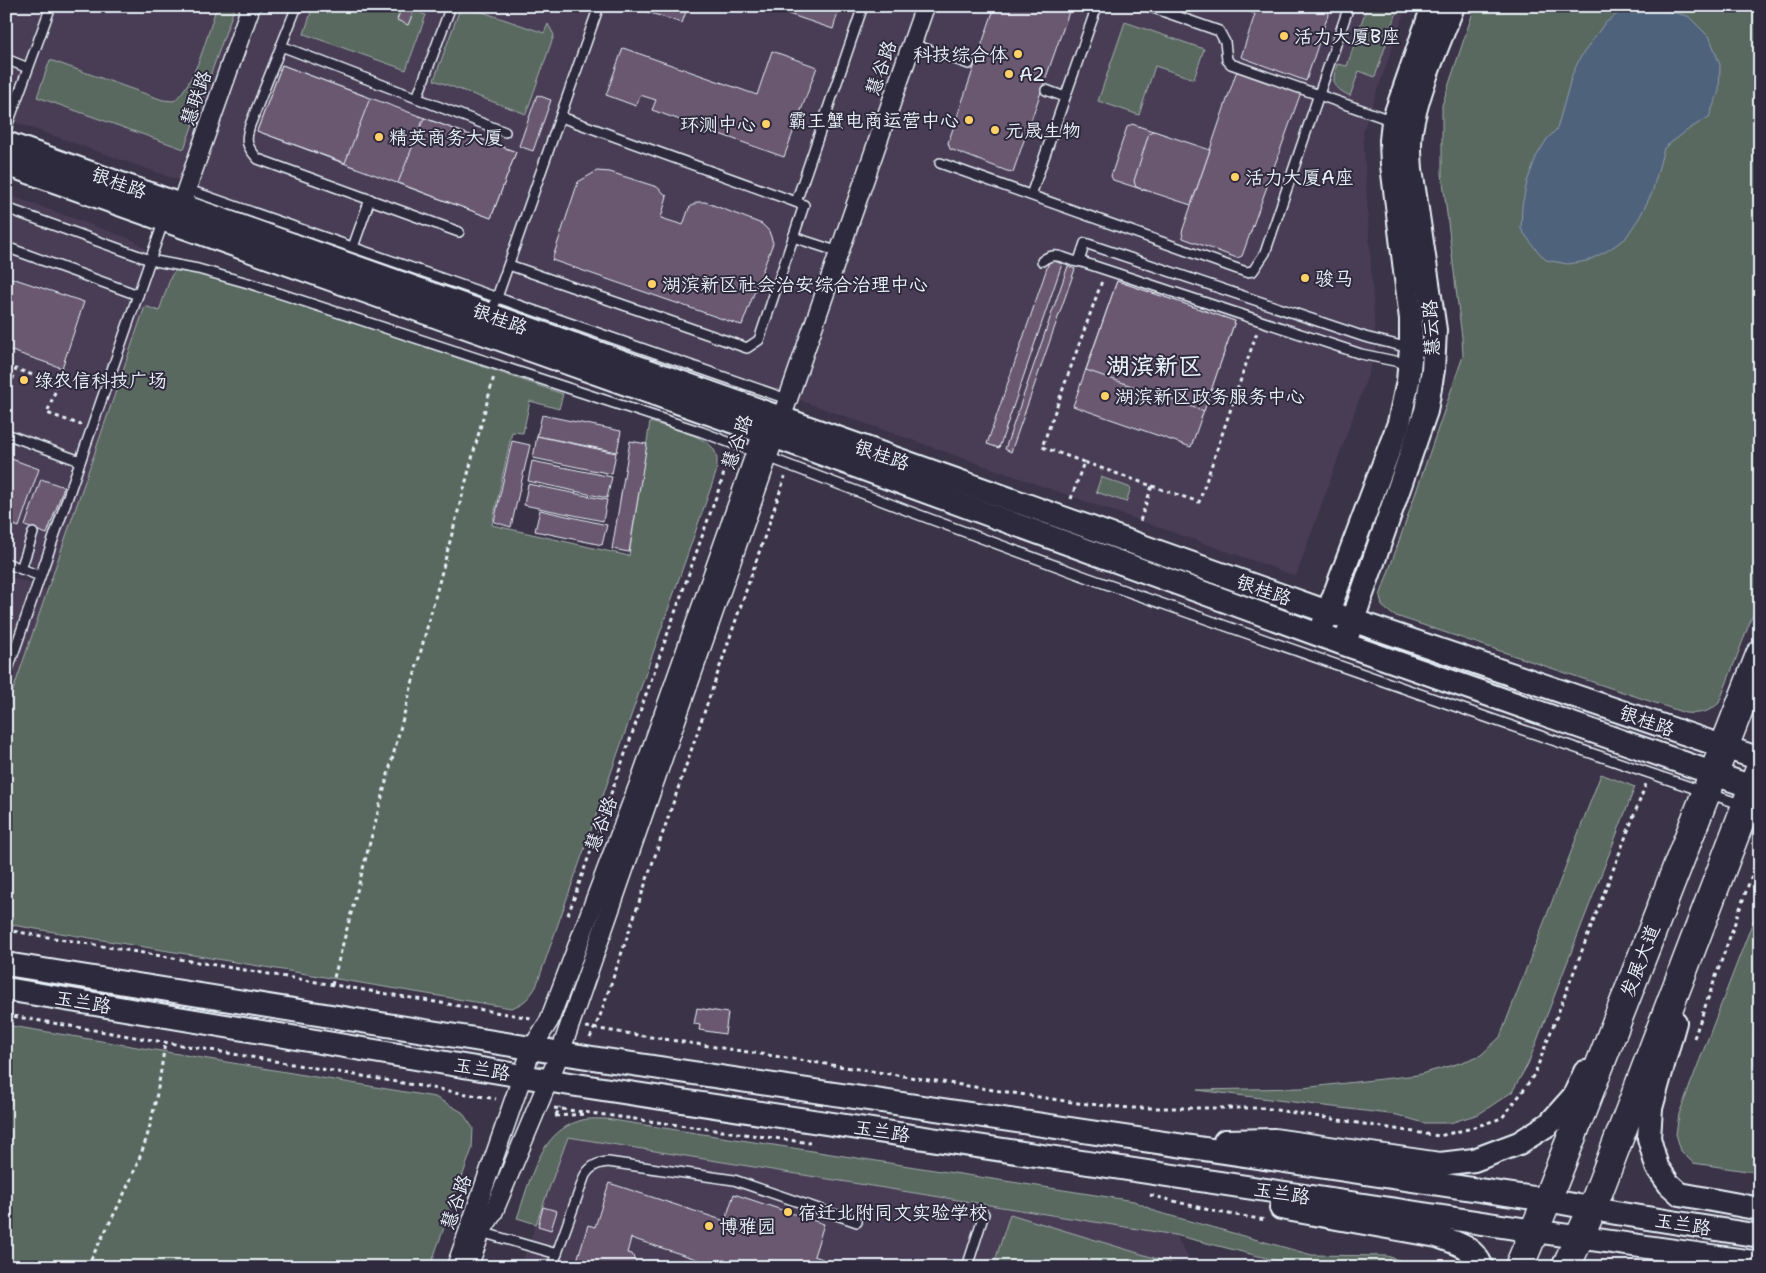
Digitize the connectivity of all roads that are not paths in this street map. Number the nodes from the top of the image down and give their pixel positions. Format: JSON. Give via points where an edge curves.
{"nodes":[{"id":1,"x":51,"y":6,"type":"edge"},
{"id":2,"x":251,"y":6,"type":"edge"},
{"id":3,"x":297,"y":6,"type":"edge"},
{"id":4,"x":451,"y":6,"type":"edge"},
{"id":5,"x":599,"y":6,"type":"edge"},
{"id":6,"x":863,"y":6,"type":"edge"},
{"id":7,"x":925,"y":6,"type":"edge"},
{"id":8,"x":1097,"y":6,"type":"edge"},
{"id":9,"x":1148,"y":6,"type":"edge"},
{"id":10,"x":1350,"y":6,"type":"edge"},
{"id":11,"x":1433,"y":6,"type":"edge"},
{"id":12,"x":1453,"y":6,"type":"edge"},
{"id":13,"x":912,"y":44,"type":"junction"},
{"id":14,"x":281,"y":46,"type":"junction"},
{"id":15,"x":6,"y":59,"type":"edge"},
{"id":16,"x":968,"y":64,"type":"dead end"},
{"id":17,"x":28,"y":68,"type":"junction"},
{"id":18,"x":1046,"y":90,"type":"dead end"},
{"id":19,"x":1064,"y":96,"type":"junction"},
{"id":20,"x":1319,"y":96,"type":"junction"},
{"id":21,"x":417,"y":98,"type":"junction"},
{"id":22,"x":561,"y":117,"type":"junction"},
{"id":23,"x":1394,"y":121,"type":"junction"},
{"id":24,"x":6,"y":129,"type":"edge"},
{"id":25,"x":505,"y":132,"type":"dead end"},
{"id":26,"x":6,"y":143,"type":"edge"},
{"id":27,"x":940,"y":163,"type":"dead end"},
{"id":28,"x":6,"y":164,"type":"edge"},
{"id":29,"x":1031,"y":195,"type":"junction"},
{"id":30,"x":183,"y":197,"type":"junction"},
{"id":31,"x":370,"y":199,"type":"junction"},
{"id":32,"x":796,"y":202,"type":"junction"},
{"id":33,"x":6,"y":208,"type":"edge"},
{"id":34,"x":164,"y":220,"type":"junction"},
{"id":35,"x":459,"y":232,"type":"dead end"},
{"id":36,"x":793,"y":237,"type":"junction"},
{"id":37,"x":6,"y":247,"type":"edge"},
{"id":38,"x":353,"y":248,"type":"junction"},
{"id":39,"x":839,"y":252,"type":"junction"},
{"id":40,"x":150,"y":260,"type":"junction"},
{"id":41,"x":1042,"y":261,"type":"dead end"},
{"id":42,"x":1080,"y":261,"type":"junction"},
{"id":43,"x":509,"y":266,"type":"junction"},
{"id":44,"x":138,"y":295,"type":"junction"},
{"id":45,"x":494,"y":307,"type":"junction"},
{"id":46,"x":1434,"y":354,"type":"junction"},
{"id":47,"x":1410,"y":356,"type":"junction"},
{"id":48,"x":771,"y":430,"type":"junction"},
{"id":49,"x":6,"y":434,"type":"edge"},
{"id":50,"x":80,"y":461,"type":"junction"},
{"id":51,"x":33,"y":533,"type":"dead end"},
{"id":52,"x":6,"y":563,"type":"edge"},
{"id":53,"x":21,"y":569,"type":"junction"},
{"id":54,"x":40,"y":576,"type":"junction"},
{"id":55,"x":1328,"y":612,"type":"junction"},
{"id":56,"x":1352,"y":620,"type":"junction"},
{"id":57,"x":1319,"y":635,"type":"junction"},
{"id":58,"x":1344,"y":644,"type":"junction"},
{"id":59,"x":1760,"y":655,"type":"edge"},
{"id":60,"x":6,"y":675,"type":"edge"},
{"id":61,"x":1724,"y":747,"type":"junction"},
{"id":62,"x":1760,"y":760,"type":"edge"},
{"id":63,"x":1710,"y":783,"type":"junction"},
{"id":64,"x":1753,"y":787,"type":"edge"},
{"id":65,"x":1669,"y":887,"type":"junction"},
{"id":66,"x":1710,"y":899,"type":"junction"},
{"id":67,"x":6,"y":964,"type":"edge"},
{"id":68,"x":6,"y":989,"type":"edge"},
{"id":69,"x":526,"y":1047,"type":"junction"},
{"id":70,"x":560,"y":1053,"type":"junction"},
{"id":71,"x":522,"y":1076,"type":"junction"},
{"id":72,"x":560,"y":1082,"type":"junction"},
{"id":73,"x":1154,"y":1141,"type":"junction"},
{"id":74,"x":1149,"y":1183,"type":"junction"},
{"id":75,"x":1547,"y":1200,"type":"junction"},
{"id":76,"x":1592,"y":1209,"type":"junction"},
{"id":77,"x":1760,"y":1209,"type":"edge"},
{"id":78,"x":984,"y":1214,"type":"dead end"},
{"id":79,"x":857,"y":1222,"type":"dead end"},
{"id":80,"x":1534,"y":1231,"type":"junction"},
{"id":81,"x":481,"y":1232,"type":"junction"},
{"id":82,"x":1760,"y":1236,"type":"edge"},
{"id":83,"x":1579,"y":1237,"type":"junction"},
{"id":84,"x":557,"y":1254,"type":"junction"},
{"id":85,"x":1760,"y":1263,"type":"edge"},
{"id":86,"x":456,"y":1267,"type":"edge"},
{"id":87,"x":468,"y":1267,"type":"edge"},
{"id":88,"x":552,"y":1267,"type":"edge"},
{"id":89,"x":967,"y":1267,"type":"edge"},
{"id":90,"x":1482,"y":1267,"type":"edge"},
{"id":91,"x":1519,"y":1267,"type":"edge"},
{"id":92,"x":1566,"y":1267,"type":"edge"}],
"edges":[{"from":1,"to":17,"type":"lane"},
{"from":2,"to":30,"type":"street","name":"慧联路"},
{"from":3,"to":14,"type":"lane"},
{"from":4,"to":21,"type":"lane"},
{"from":5,"to":22,"type":"lane"},
{"from":6,"to":32,"type":"lane"},
{"from":7,"to":13,"type":"street","name":"慧谷路"},
{"from":8,"to":19,"type":"lane"},
{"from":9,"to":20,"type":"lane","via":[[1219,31],[1231,64]]},
{"from":10,"to":20,"type":"lane"},
{"from":11,"to":23,"type":"street","name":"慧云路"},
{"from":12,"to":46,"type":"street","name":"慧云路","via":[[1419,97],[1409,148],[1435,330]]},
{"from":13,"to":16,"type":"lane"},
{"from":13,"to":39,"type":"street","name":"慧谷路"},
{"from":14,"to":21,"type":"lane"},
{"from":14,"to":31,"type":"lane","via":[[250,125],[246,138],[249,150],[258,159]]},
{"from":15,"to":17,"type":"lane"},
{"from":17,"to":24,"type":"lane"},
{"from":18,"to":19,"type":"lane"},
{"from":19,"to":29,"type":"lane"},
{"from":20,"to":23,"type":"lane"},
{"from":20,"to":29,"type":"lane","via":[[1265,253],[1253,270],[1246,272]]},
{"from":21,"to":25,"type":"lane"},
{"from":22,"to":32,"type":"lane"},
{"from":22,"to":43,"type":"lane"},
{"from":23,"to":47,"type":"street","name":"慧云路","via":[[1392,165],[1410,313]]},
{"from":26,"to":30,"type":"street","name":"银桂路"},
{"from":27,"to":29,"type":"lane"},
{"from":28,"to":34,"type":"street","name":"银桂路"},
{"from":30,"to":38,"type":"lane"},
{"from":30,"to":45,"type":"street","name":"银桂路"},
{"from":31,"to":35,"type":"lane"},
{"from":31,"to":38,"type":"lane"},
{"from":32,"to":36,"type":"lane","via":[[804,205]]},
{"from":33,"to":40,"type":"lane"},
{"from":34,"to":40,"type":"lane"},
{"from":34,"to":48,"type":"street","name":"银桂路"},
{"from":36,"to":39,"type":"lane"},
{"from":36,"to":43,"type":"lane","via":[[759,340],[747,348]]},
{"from":37,"to":44,"type":"lane"},
{"from":38,"to":45,"type":"lane"},
{"from":39,"to":48,"type":"street","name":"慧谷路"},
{"from":40,"to":44,"type":"lane"},
{"from":40,"to":48,"type":"lane","via":[[198,268],[248,283],[725,440]]},
{"from":41,"to":42,"type":"lane","via":[[1055,255]]},
{"from":42,"to":47,"type":"lane","via":[[1361,354]]},
{"from":42,"to":47,"type":"lane","via":[[1085,243],[1365,337]]},
{"from":43,"to":45,"type":"lane"},
{"from":44,"to":50,"type":"lane"},
{"from":45,"to":48,"type":"street","name":"银桂路"},
{"from":46,"to":47,"type":"lane"},
{"from":46,"to":47,"type":"lane"},
{"from":46,"to":56,"type":"street","name":"慧云路","via":[[1426,411]]},
{"from":47,"to":55,"type":"street","name":"慧云路","via":[[1399,423]]},
{"from":48,"to":55,"type":"street","name":"银桂路","via":[[1064,519]]},
{"from":48,"to":57,"type":"street","name":"银桂路"},
{"from":48,"to":63,"type":"lane","via":[[789,465],[906,510],[1086,577],[1650,773]]},
{"from":48,"to":69,"type":"street","name":"慧谷路","via":[[549,1021]]},
{"from":48,"to":70,"type":"street","name":"慧谷路"},
{"from":49,"to":50,"type":"lane"},
{"from":50,"to":54,"type":"lane"},
{"from":51,"to":53,"type":"lane"},
{"from":52,"to":53,"type":"lane"},
{"from":53,"to":54,"type":"lane"},
{"from":54,"to":60,"type":"lane"},
{"from":55,"to":56,"type":"street","name":"银桂路"},
{"from":55,"to":57,"type":"street","name":"慧云路"},
{"from":56,"to":58,"type":"street","name":"慧云路"},
{"from":56,"to":61,"type":"street","name":"银桂路"},
{"from":57,"to":58,"type":"street","name":"银桂路"},
{"from":58,"to":63,"type":"street","name":"银桂路"},
{"from":59,"to":61,"type":"main road","name":"发展大道"},
{"from":61,"to":62,"type":"street","name":"银桂路"},
{"from":61,"to":63,"type":"main road","name":"发展大道"},
{"from":63,"to":64,"type":"street","name":"银桂路"},
{"from":63,"to":65,"type":"main road","name":"发展大道"},
{"from":64,"to":66,"type":"main road"},
{"from":65,"to":73,"type":"street","via":[[1574,1096],[1549,1124],[1519,1143],[1474,1160],[1440,1164],[1274,1140]]},
{"from":65,"to":75,"type":"main road","name":"发展大道"},
{"from":66,"to":76,"type":"main road"},
{"from":66,"to":77,"type":"street","via":[[1651,1108],[1649,1138],[1657,1167],[1680,1194]]},
{"from":67,"to":69,"type":"street","name":"玉兰路"},
{"from":68,"to":71,"type":"street","name":"玉兰路"},
{"from":69,"to":70,"type":"street","name":"玉兰路"},
{"from":69,"to":71,"type":"street","name":"慧谷路"},
{"from":70,"to":72,"type":"street","name":"慧谷路"},
{"from":70,"to":73,"type":"street","name":"玉兰路"},
{"from":71,"to":72,"type":"street","name":"玉兰路"},
{"from":71,"to":86,"type":"street","name":"慧谷路"},
{"from":72,"to":74,"type":"street","name":"玉兰路"},
{"from":72,"to":81,"type":"street","name":"慧谷路","via":[[537,1106],[493,1213]]},
{"from":73,"to":75,"type":"street","name":"玉兰路"},
{"from":74,"to":80,"type":"street","name":"玉兰路"},
{"from":74,"to":90,"type":"street","via":[[1438,1236],[1460,1244],[1478,1257]]},
{"from":75,"to":76,"type":"street","name":"玉兰路"},
{"from":75,"to":80,"type":"main road","name":"发展大道"},
{"from":76,"to":82,"type":"street","name":"玉兰路"},
{"from":76,"to":83,"type":"main road"},
{"from":78,"to":89,"type":"lane"},
{"from":79,"to":84,"type":"lane","via":[[734,1180],[598,1163],[585,1175]]},
{"from":80,"to":83,"type":"street","name":"玉兰路"},
{"from":80,"to":91,"type":"main road","name":"发展大道"},
{"from":81,"to":84,"type":"lane"},
{"from":81,"to":87,"type":"street","name":"慧谷路"},
{"from":83,"to":85,"type":"street","name":"玉兰路"},
{"from":83,"to":92,"type":"main road"},
{"from":84,"to":88,"type":"lane"}]}
